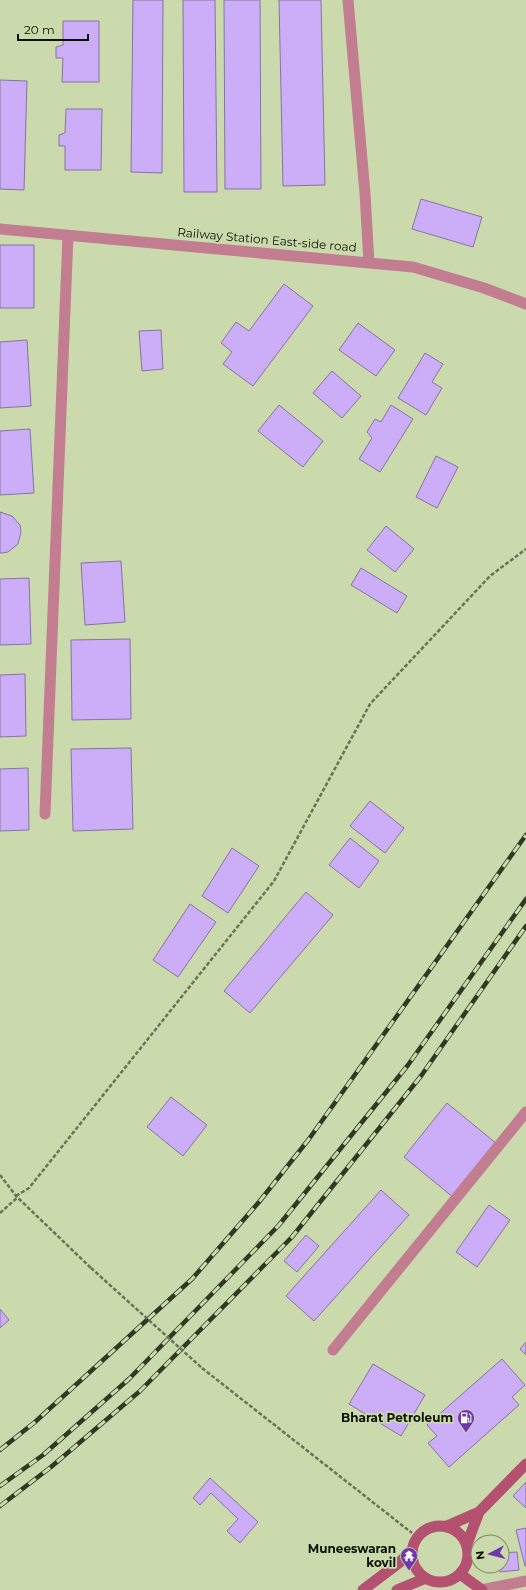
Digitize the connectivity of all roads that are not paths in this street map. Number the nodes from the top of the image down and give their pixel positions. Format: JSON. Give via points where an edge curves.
{"nodes":[{"id":1,"x":348,"y":0,"type":"edge"},
{"id":2,"x":0,"y":229,"type":"edge"},
{"id":3,"x":68,"y":235,"type":"junction"},
{"id":4,"x":369,"y":263,"type":"junction"},
{"id":5,"x":526,"y":304,"type":"edge"},
{"id":6,"x":45,"y":814,"type":"dead end"},
{"id":7,"x":526,"y":1112,"type":"edge"},
{"id":8,"x":333,"y":1350,"type":"dead end"},
{"id":9,"x":526,"y":1464,"type":"edge"},
{"id":10,"x":479,"y":1512,"type":"junction"},
{"id":11,"x":447,"y":1526,"type":"junction"},
{"id":12,"x":467,"y":1544,"type":"junction"},
{"id":13,"x":412,"y":1550,"type":"junction"},
{"id":14,"x":460,"y":1574,"type":"junction"},
{"id":15,"x":426,"y":1578,"type":"junction"},
{"id":16,"x":526,"y":1581,"type":"edge"},
{"id":17,"x":363,"y":1590,"type":"edge"},
{"id":18,"x":397,"y":1590,"type":"edge"},
{"id":19,"x":481,"y":1590,"type":"edge"}],
"edges":[{"from":1,"to":4,"type":"street","via":[[365,185]]},
{"from":2,"to":3,"type":"street","name":"Railway Station East-side road"},
{"from":3,"to":4,"type":"street","name":"Railway Station East-side road"},
{"from":3,"to":6,"type":"street"},
{"from":4,"to":5,"type":"street","name":"Railway Station East-side road","via":[[413,267],[484,288]]},
{"from":7,"to":8,"type":"street"},
{"from":9,"to":10,"type":"main road"},
{"from":10,"to":11,"type":"main road"},
{"from":10,"to":12,"type":"main road"},
{"from":11,"to":12,"type":"main road","via":[[463,1536]]},
{"from":11,"to":13,"type":"main road","via":[[437,1525],[428,1528],[417,1537]]},
{"from":12,"to":14,"type":"main road","via":[[468,1562]]},
{"from":13,"to":15,"type":"main road","via":[[412,1560],[416,1568]]},
{"from":13,"to":17,"type":"main road"},
{"from":14,"to":15,"type":"main road","via":[[444,1582],[434,1582]]},
{"from":14,"to":19,"type":"main road"},
{"from":15,"to":18,"type":"main road"},
{"from":16,"to":19,"type":"street"}]}
